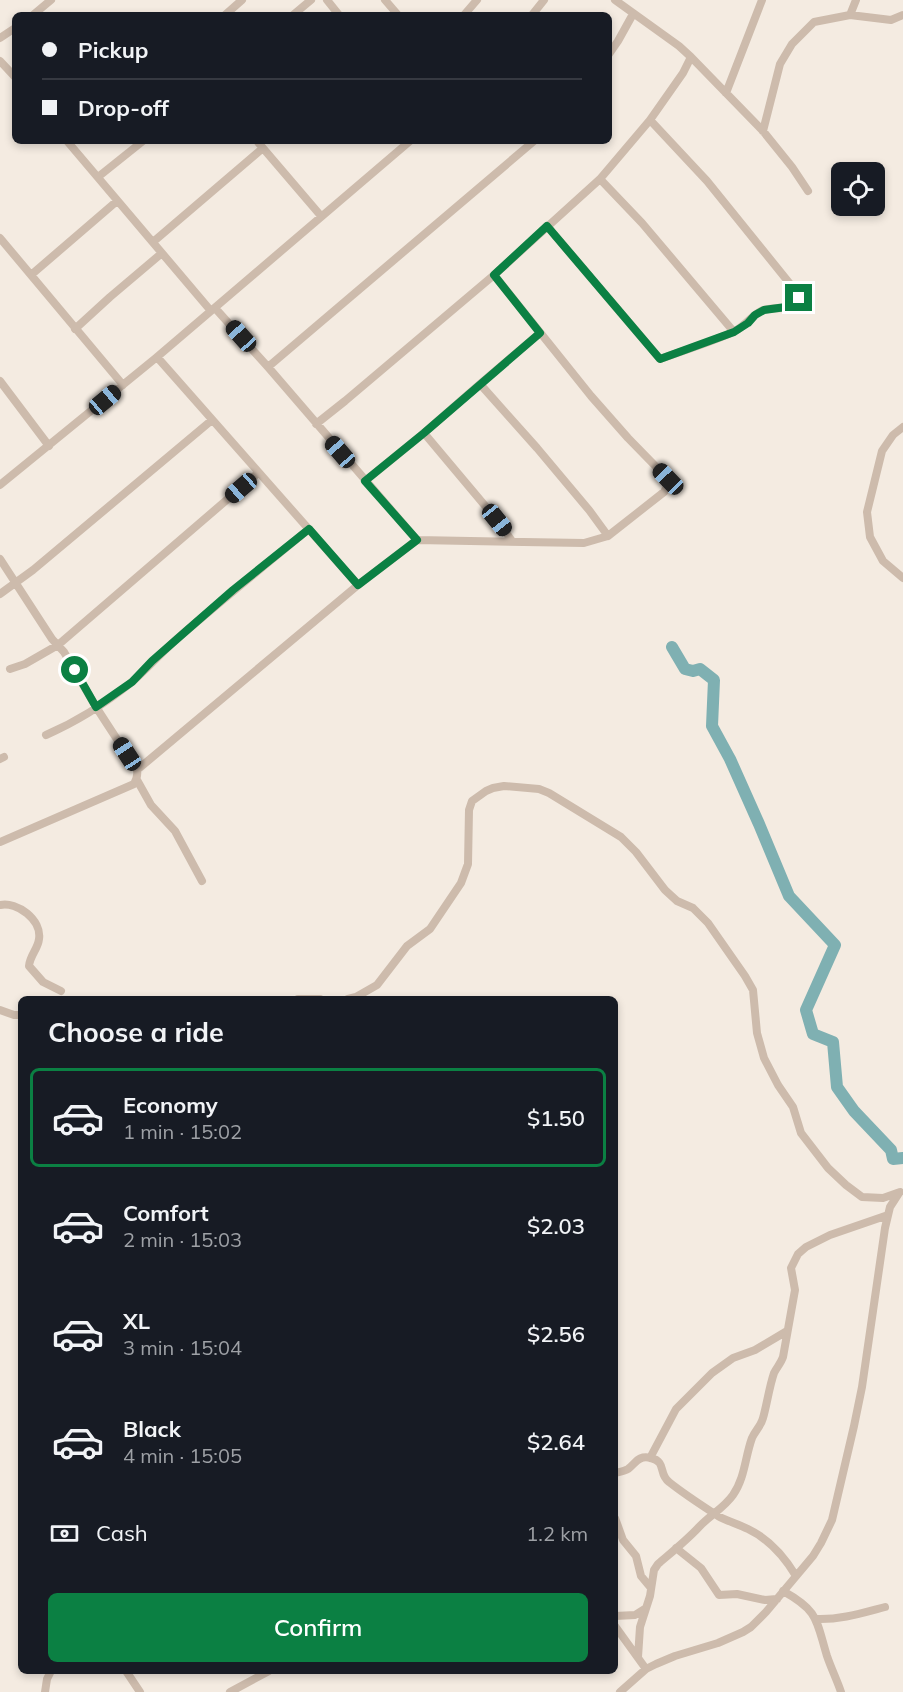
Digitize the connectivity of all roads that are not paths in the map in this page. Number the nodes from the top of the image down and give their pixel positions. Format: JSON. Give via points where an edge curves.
{"nodes":[{"id":1,"x":51,"y":0,"type":"edge"},
{"id":2,"x":242,"y":0,"type":"edge"},
{"id":3,"x":311,"y":0,"type":"edge"},
{"id":4,"x":327,"y":0,"type":"edge"},
{"id":5,"x":385,"y":0,"type":"edge"},
{"id":6,"x":477,"y":0,"type":"edge"},
{"id":7,"x":544,"y":0,"type":"edge"},
{"id":8,"x":615,"y":0,"type":"edge"},
{"id":9,"x":762,"y":0,"type":"edge"},
{"id":10,"x":856,"y":0,"type":"edge"},
{"id":11,"x":37,"y":12,"type":"edge"},
{"id":12,"x":228,"y":12,"type":"edge"},
{"id":13,"x":297,"y":12,"type":"edge"},
{"id":14,"x":337,"y":12,"type":"edge"},
{"id":15,"x":395,"y":12,"type":"edge"},
{"id":16,"x":467,"y":12,"type":"edge"},
{"id":17,"x":534,"y":12,"type":"edge"},
{"id":18,"x":633,"y":14,"type":"junction"},
{"id":19,"x":850,"y":15,"type":"junction"},
{"id":20,"x":903,"y":15,"type":"edge"},
{"id":21,"x":612,"y":50,"type":"edge"},
{"id":22,"x":691,"y":57,"type":"junction"},
{"id":23,"x":0,"y":61,"type":"edge"},
{"id":24,"x":12,"y":74,"type":"edge"},
{"id":25,"x":726,"y":93,"type":"junction"},
{"id":26,"x":650,"y":120,"type":"junction"},
{"id":27,"x":763,"y":131,"type":"junction"},
{"id":28,"x":73,"y":144,"type":"edge"},
{"id":29,"x":139,"y":144,"type":"edge"},
{"id":30,"x":260,"y":144,"type":"edge"},
{"id":31,"x":406,"y":144,"type":"edge"},
{"id":32,"x":530,"y":144,"type":"edge"},
{"id":33,"x":263,"y":148,"type":"junction"},
{"id":34,"x":98,"y":177,"type":"junction"},
{"id":35,"x":600,"y":178,"type":"junction"},
{"id":36,"x":808,"y":191,"type":"dead end"},
{"id":37,"x":117,"y":201,"type":"junction"},
{"id":38,"x":321,"y":216,"type":"junction"},
{"id":39,"x":547,"y":226,"type":"junction"},
{"id":40,"x":0,"y":238,"type":"edge"},
{"id":41,"x":153,"y":242,"type":"junction"},
{"id":42,"x":162,"y":253,"type":"junction"},
{"id":43,"x":31,"y":275,"type":"junction"},
{"id":44,"x":494,"y":275,"type":"junction"},
{"id":45,"x":213,"y":310,"type":"junction"},
{"id":46,"x":75,"y":329,"type":"junction"},
{"id":47,"x":734,"y":332,"type":"junction"},
{"id":48,"x":540,"y":333,"type":"junction"},
{"id":49,"x":157,"y":357,"type":"junction"},
{"id":50,"x":268,"y":367,"type":"junction"},
{"id":51,"x":0,"y":381,"type":"edge"},
{"id":52,"x":480,"y":384,"type":"junction"},
{"id":53,"x":123,"y":385,"type":"junction"},
{"id":54,"x":212,"y":420,"type":"junction"},
{"id":55,"x":316,"y":424,"type":"junction"},
{"id":56,"x":903,"y":427,"type":"edge"},
{"id":57,"x":424,"y":433,"type":"junction"},
{"id":58,"x":49,"y":446,"type":"junction"},
{"id":59,"x":258,"y":473,"type":"junction"},
{"id":60,"x":365,"y":481,"type":"junction"},
{"id":61,"x":0,"y":485,"type":"edge"},
{"id":62,"x":309,"y":529,"type":"junction"},
{"id":63,"x":608,"y":536,"type":"junction"},
{"id":64,"x":417,"y":540,"type":"junction"},
{"id":65,"x":512,"y":541,"type":"junction"},
{"id":66,"x":0,"y":559,"type":"edge"},
{"id":67,"x":903,"y":578,"type":"edge"},
{"id":68,"x":16,"y":583,"type":"junction"},
{"id":69,"x":358,"y":585,"type":"junction"},
{"id":70,"x":0,"y":594,"type":"edge"},
{"id":71,"x":58,"y":645,"type":"junction"},
{"id":72,"x":10,"y":669,"type":"dead end"},
{"id":73,"x":96,"y":707,"type":"junction"},
{"id":74,"x":46,"y":735,"type":"dead end"},
{"id":75,"x":137,"y":770,"type":"junction"},
{"id":76,"x":137,"y":780,"type":"junction"},
{"id":77,"x":0,"y":842,"type":"edge"},
{"id":78,"x":202,"y":881,"type":"dead end"},
{"id":79,"x":0,"y":905,"type":"edge"},
{"id":80,"x":61,"y":991,"type":"dead end"},
{"id":81,"x":358,"y":996,"type":"edge"},
{"id":82,"x":0,"y":1010,"type":"edge"},
{"id":83,"x":18,"y":1015,"type":"edge"},
{"id":84,"x":902,"y":1191,"type":"edge"},
{"id":85,"x":888,"y":1215,"type":"junction"},
{"id":86,"x":787,"y":1331,"type":"junction"},
{"id":87,"x":650,"y":1458,"type":"junction"},
{"id":88,"x":618,"y":1472,"type":"edge"},
{"id":89,"x":714,"y":1513,"type":"junction"},
{"id":90,"x":618,"y":1526,"type":"edge"},
{"id":91,"x":676,"y":1548,"type":"junction"},
{"id":92,"x":796,"y":1576,"type":"junction"},
{"id":93,"x":651,"y":1588,"type":"junction"},
{"id":94,"x":783,"y":1592,"type":"junction"},
{"id":95,"x":777,"y":1599,"type":"junction"},
{"id":96,"x":885,"y":1606,"type":"dead end"},
{"id":97,"x":646,"y":1608,"type":"junction"},
{"id":98,"x":618,"y":1616,"type":"edge"},
{"id":99,"x":816,"y":1619,"type":"junction"},
{"id":100,"x":618,"y":1630,"type":"edge"},
{"id":101,"x":638,"y":1657,"type":"junction"},
{"id":102,"x":646,"y":1670,"type":"junction"},
{"id":103,"x":50,"y":1674,"type":"edge"},
{"id":104,"x":128,"y":1674,"type":"edge"},
{"id":105,"x":263,"y":1674,"type":"edge"},
{"id":106,"x":45,"y":1692,"type":"edge"},
{"id":107,"x":140,"y":1692,"type":"edge"},
{"id":108,"x":230,"y":1692,"type":"edge"},
{"id":109,"x":620,"y":1692,"type":"edge"},
{"id":110,"x":841,"y":1692,"type":"edge"}],
"edges":[{"from":1,"to":11,"type":"street"},
{"from":2,"to":12,"type":"street"},
{"from":3,"to":13,"type":"street"},
{"from":4,"to":14,"type":"street"},
{"from":5,"to":15,"type":"street"},
{"from":6,"to":16,"type":"street"},
{"from":7,"to":17,"type":"street"},
{"from":8,"to":18,"type":"street"},
{"from":9,"to":25,"type":"street"},
{"from":10,"to":19,"type":"street"},
{"from":18,"to":21,"type":"street"},
{"from":18,"to":22,"type":"street"},
{"from":19,"to":20,"type":"street","via":[[891,20]]},
{"from":19,"to":27,"type":"street","via":[[814,22],[792,44],[780,64]]},
{"from":22,"to":25,"type":"street"},
{"from":22,"to":26,"type":"street"},
{"from":23,"to":24,"type":"street"},
{"from":25,"to":27,"type":"street"},
{"from":26,"to":35,"type":"street"},
{"from":26,"to":47,"type":"street","via":[[707,182],[799,295],[793,306],[759,312]]},
{"from":27,"to":36,"type":"street"},
{"from":28,"to":34,"type":"street"},
{"from":29,"to":34,"type":"street"},
{"from":30,"to":33,"type":"street"},
{"from":31,"to":38,"type":"street"},
{"from":32,"to":50,"type":"street"},
{"from":33,"to":38,"type":"street"},
{"from":33,"to":41,"type":"street"},
{"from":34,"to":37,"type":"street"},
{"from":35,"to":39,"type":"street"},
{"from":35,"to":47,"type":"street"},
{"from":37,"to":41,"type":"street"},
{"from":37,"to":43,"type":"street"},
{"from":38,"to":45,"type":"street"},
{"from":39,"to":44,"type":"street"},
{"from":39,"to":47,"type":"street","via":[[660,359]]},
{"from":40,"to":43,"type":"street"},
{"from":41,"to":42,"type":"street"},
{"from":42,"to":45,"type":"street"},
{"from":42,"to":46,"type":"street"},
{"from":43,"to":46,"type":"street"},
{"from":44,"to":48,"type":"street"},
{"from":44,"to":55,"type":"street"},
{"from":45,"to":49,"type":"street"},
{"from":45,"to":50,"type":"street"},
{"from":46,"to":53,"type":"street"},
{"from":48,"to":52,"type":"street"},
{"from":48,"to":63,"type":"street","via":[[591,396],[668,479],[664,492]]},
{"from":49,"to":53,"type":"street"},
{"from":49,"to":54,"type":"street"},
{"from":50,"to":55,"type":"street"},
{"from":51,"to":58,"type":"street"},
{"from":52,"to":57,"type":"street"},
{"from":52,"to":63,"type":"street"},
{"from":53,"to":58,"type":"street"},
{"from":54,"to":59,"type":"street"},
{"from":54,"to":68,"type":"street"},
{"from":55,"to":60,"type":"street"},
{"from":56,"to":67,"type":"street","via":[[882,452],[867,512],[870,537],[884,561]]},
{"from":57,"to":60,"type":"street"},
{"from":57,"to":65,"type":"street"},
{"from":58,"to":61,"type":"street"},
{"from":59,"to":62,"type":"street"},
{"from":59,"to":71,"type":"street"},
{"from":60,"to":64,"type":"street"},
{"from":62,"to":69,"type":"street"},
{"from":62,"to":73,"type":"street","via":[[224,598],[132,682]]},
{"from":63,"to":65,"type":"street","via":[[584,543]]},
{"from":64,"to":65,"type":"street"},
{"from":64,"to":69,"type":"street"},
{"from":66,"to":68,"type":"street"},
{"from":68,"to":70,"type":"street"},
{"from":68,"to":71,"type":"street"},
{"from":69,"to":75,"type":"street"},
{"from":71,"to":72,"type":"street"},
{"from":71,"to":73,"type":"street"},
{"from":73,"to":74,"type":"street"},
{"from":73,"to":75,"type":"street"},
{"from":75,"to":76,"type":"street"},
{"from":76,"to":77,"type":"street"},
{"from":76,"to":78,"type":"street","via":[[151,805],[175,831]]},
{"from":79,"to":80,"type":"street","via":[[23,910],[38,927],[39,938],[29,966],[43,982]]},
{"from":81,"to":84,"type":"street","via":[[377,985],[407,946],[430,929],[461,883],[468,864],[472,801],[486,791],[504,786],[539,789],[621,837],[665,890],[708,922],[753,990],[764,1058],[793,1107],[801,1133],[828,1168],[862,1197],[883,1198]]},
{"from":82,"to":83,"type":"street"},
{"from":84,"to":85,"type":"street"},
{"from":85,"to":86,"type":"street","via":[[830,1235],[798,1254],[791,1268],[795,1290]]},
{"from":85,"to":92,"type":"street","via":[[862,1388],[832,1520],[813,1556]]},
{"from":86,"to":87,"type":"street","via":[[712,1373],[676,1409]]},
{"from":86,"to":89,"type":"street","via":[[783,1357],[772,1381],[764,1416],[752,1438],[742,1478],[727,1503]]},
{"from":87,"to":88,"type":"street","via":[[637,1460]]},
{"from":87,"to":89,"type":"street","via":[[660,1462],[666,1480]]},
{"from":89,"to":91,"type":"street"},
{"from":89,"to":92,"type":"street","via":[[762,1537]]},
{"from":90,"to":93,"type":"street","via":[[637,1558],[641,1576]]},
{"from":91,"to":93,"type":"street","via":[[654,1570]]},
{"from":91,"to":95,"type":"street","via":[[701,1568],[719,1595]]},
{"from":92,"to":94,"type":"street"},
{"from":93,"to":97,"type":"street"},
{"from":94,"to":95,"type":"street"},
{"from":94,"to":99,"type":"street","via":[[799,1600]]},
{"from":95,"to":102,"type":"street","via":[[743,1632]]},
{"from":96,"to":99,"type":"street","via":[[839,1618]]},
{"from":97,"to":98,"type":"street","via":[[635,1615]]},
{"from":97,"to":101,"type":"street"},
{"from":99,"to":110,"type":"street"},
{"from":100,"to":101,"type":"street"},
{"from":101,"to":102,"type":"street"},
{"from":102,"to":109,"type":"street"},
{"from":103,"to":106,"type":"street"},
{"from":104,"to":107,"type":"street"},
{"from":105,"to":108,"type":"street"}]}
